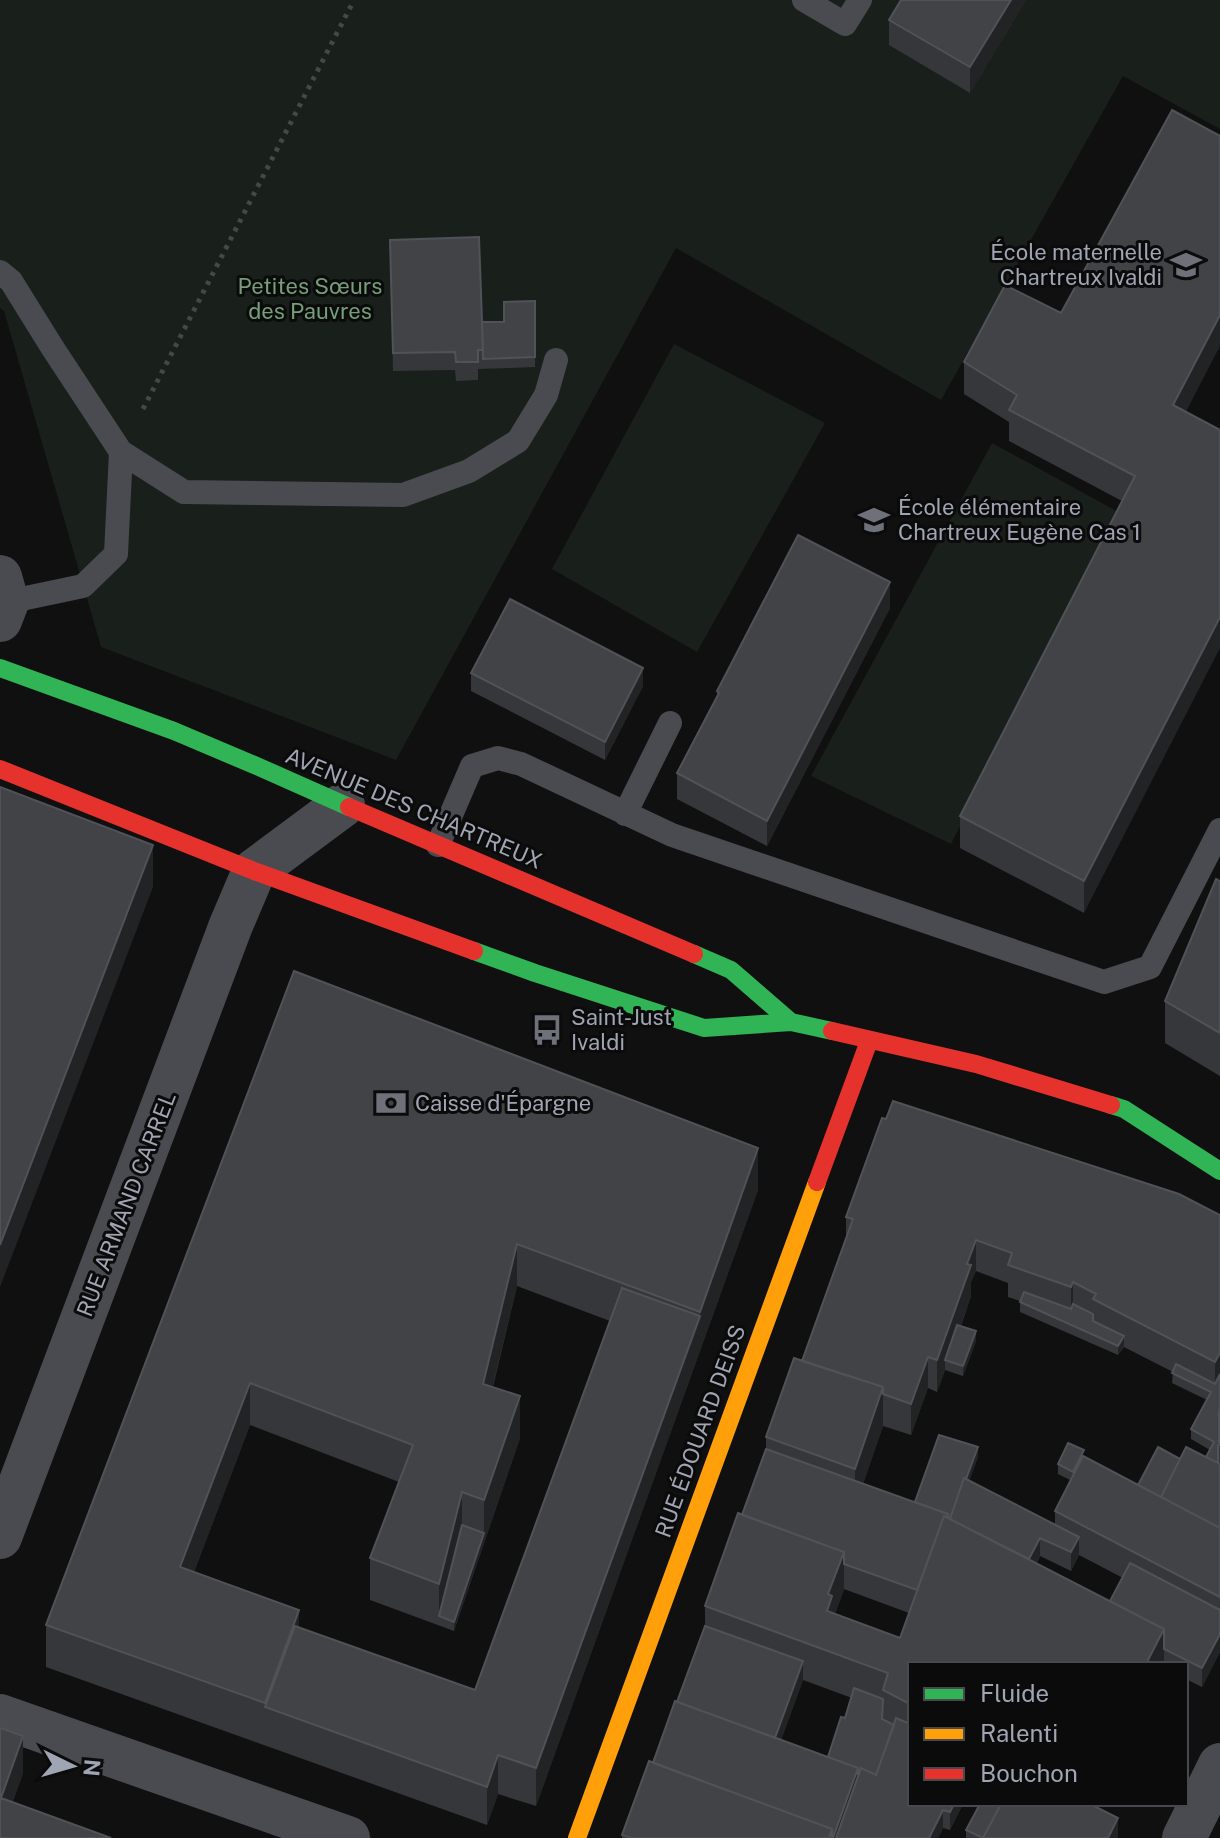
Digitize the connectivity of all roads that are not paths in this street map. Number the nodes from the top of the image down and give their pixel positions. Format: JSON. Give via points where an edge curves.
{"nodes":[{"id":1,"x":804,"y":0,"type":"edge"},
{"id":2,"x":860,"y":0,"type":"edge"},
{"id":3,"x":0,"y":272,"type":"edge"},
{"id":4,"x":556,"y":360,"type":"dead end"},
{"id":5,"x":121,"y":452,"type":"junction"},
{"id":6,"x":2,"y":600,"type":"edge"},
{"id":7,"x":0,"y":668,"type":"edge"},
{"id":8,"x":670,"y":723,"type":"dead end"},
{"id":9,"x":0,"y":769,"type":"edge"},
{"id":10,"x":343,"y":805,"type":"junction"},
{"id":11,"x":625,"y":814,"type":"junction"},
{"id":12,"x":1220,"y":830,"type":"edge"},
{"id":13,"x":438,"y":845,"type":"junction"},
{"id":14,"x":254,"y":871,"type":"junction"},
{"id":15,"x":791,"y":1022,"type":"junction"},
{"id":16,"x":869,"y":1041,"type":"junction"},
{"id":17,"x":1220,"y":1171,"type":"edge"},
{"id":18,"x":0,"y":1537,"type":"edge"},
{"id":19,"x":0,"y":1716,"type":"edge"},
{"id":20,"x":1220,"y":1765,"type":"edge"},
{"id":21,"x":348,"y":1838,"type":"edge"},
{"id":22,"x":577,"y":1838,"type":"edge"},
{"id":23,"x":1184,"y":1838,"type":"edge"}],
"edges":[{"from":1,"to":2,"type":"lane","via":[[845,24]]},
{"from":3,"to":5,"type":"lane","via":[[11,281]]},
{"from":4,"to":5,"type":"lane","via":[[546,395],[518,441],[469,471],[403,495],[184,492]]},
{"from":5,"to":6,"type":"lane","via":[[116,554],[83,586]]},
{"from":7,"to":10,"type":"street","name":"AVENUE DES CHARTREUX","via":[[153,723]]},
{"from":8,"to":11,"type":"lane"},
{"from":9,"to":14,"type":"street","name":"AVENUE DES CHARTREUX"},
{"from":10,"to":13,"type":"street","name":"AVENUE DES CHARTREUX"},
{"from":10,"to":14,"type":"street"},
{"from":11,"to":12,"type":"lane","via":[[672,835],[1104,982],[1150,967]]},
{"from":11,"to":13,"type":"lane","via":[[498,758],[472,766]]},
{"from":13,"to":15,"type":"street","name":"AVENUE DES CHARTREUX","via":[[731,970]]},
{"from":14,"to":15,"type":"street","name":"AVENUE DES CHARTREUX","via":[[704,1028]]},
{"from":14,"to":18,"type":"street","name":"RUE ARMAND CARREL"},
{"from":15,"to":16,"type":"street","name":"AVENUE DES CHARTREUX"},
{"from":16,"to":17,"type":"street","name":"AVENUE DES CHARTREUX","via":[[976,1064],[1124,1109]]},
{"from":16,"to":22,"type":"street","name":"RUE ÉDOUARD DEISS"},
{"from":19,"to":21,"type":"street"},
{"from":20,"to":23,"type":"street"}]}
